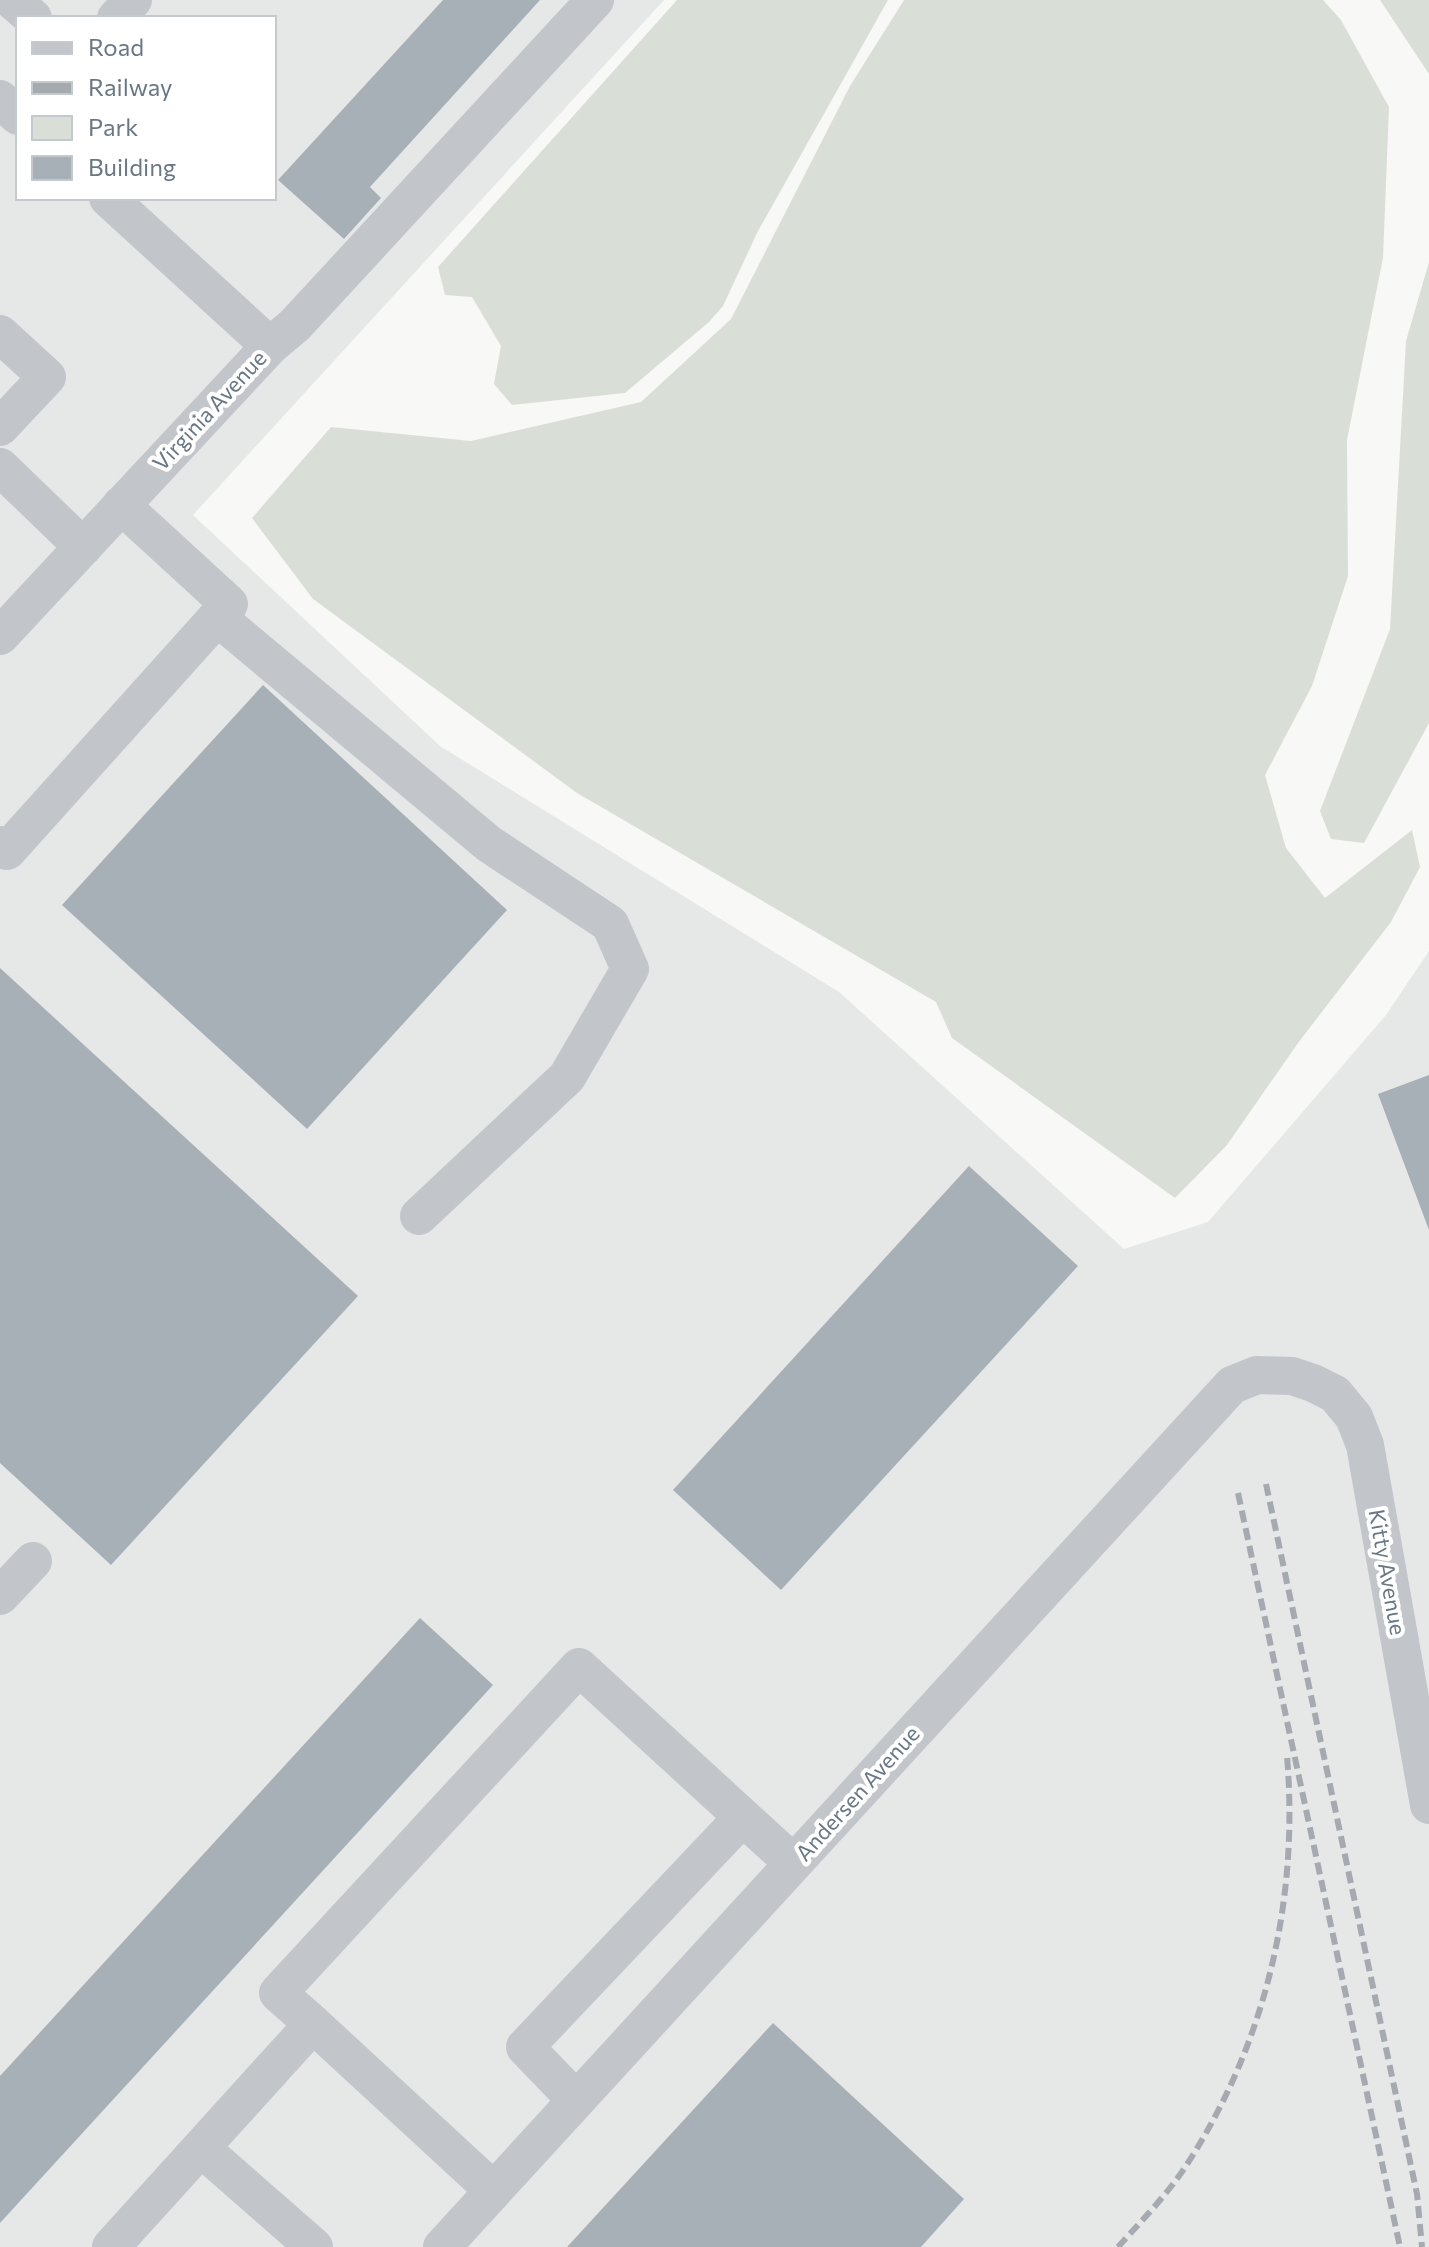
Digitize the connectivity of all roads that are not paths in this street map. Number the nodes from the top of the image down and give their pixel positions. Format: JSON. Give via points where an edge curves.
{"nodes":[{"id":1,"x":12,"y":0,"type":"edge"},
{"id":2,"x":133,"y":0,"type":"edge"},
{"id":3,"x":595,"y":0,"type":"edge"},
{"id":4,"x":31,"y":16,"type":"edge"},
{"id":5,"x":118,"y":16,"type":"edge"},
{"id":6,"x":0,"y":99,"type":"edge"},
{"id":7,"x":16,"y":114,"type":"edge"},
{"id":8,"x":110,"y":200,"type":"edge"},
{"id":9,"x":0,"y":334,"type":"edge"},
{"id":10,"x":270,"y":346,"type":"junction"},
{"id":11,"x":0,"y":427,"type":"edge"},
{"id":12,"x":0,"y":467,"type":"edge"},
{"id":13,"x":121,"y":505,"type":"junction"},
{"id":14,"x":83,"y":547,"type":"junction"},
{"id":15,"x":217,"y":617,"type":"junction"},
{"id":16,"x":0,"y":636,"type":"edge"},
{"id":17,"x":0,"y":845,"type":"edge"},
{"id":18,"x":419,"y":1216,"type":"dead end"},
{"id":19,"x":1292,"y":1376,"type":"joint"},
{"id":20,"x":33,"y":1561,"type":"dead end"},
{"id":21,"x":0,"y":1596,"type":"edge"},
{"id":22,"x":1429,"y":1805,"type":"edge"},
{"id":23,"x":742,"y":1818,"type":"junction"},
{"id":24,"x":793,"y":1863,"type":"junction"},
{"id":25,"x":313,"y":2024,"type":"junction"},
{"id":26,"x":576,"y":2100,"type":"junction"},
{"id":27,"x":201,"y":2148,"type":"junction"},
{"id":28,"x":493,"y":2190,"type":"junction"},
{"id":29,"x":111,"y":2247,"type":"edge"},
{"id":30,"x":314,"y":2247,"type":"edge"},
{"id":31,"x":442,"y":2247,"type":"edge"}],
"edges":[{"from":1,"to":4,"type":"street"},
{"from":2,"to":5,"type":"street"},
{"from":3,"to":10,"type":"street"},
{"from":6,"to":7,"type":"street"},
{"from":8,"to":10,"type":"street","name":"Virginia Avenue"},
{"from":9,"to":11,"type":"street","via":[[47,377]]},
{"from":10,"to":13,"type":"street","name":"Virginia Avenue"},
{"from":12,"to":14,"type":"street"},
{"from":13,"to":14,"type":"street","name":"Virginia Avenue"},
{"from":13,"to":15,"type":"street","via":[[229,604]]},
{"from":14,"to":16,"type":"street","name":"Virginia Avenue"},
{"from":15,"to":17,"type":"street","via":[[7,851]]},
{"from":15,"to":18,"type":"street","via":[[489,844],[610,924],[630,969],[567,1077]]},
{"from":19,"to":22,"type":"street","name":"Kitty Avenue","via":[[1335,1394],[1354,1417],[1365,1445]]},
{"from":19,"to":24,"type":"street","name":"Andersen Avenue","via":[[1257,1375],[1232,1385],[1211,1405]]},
{"from":20,"to":21,"type":"street"},
{"from":23,"to":24,"type":"street"},
{"from":23,"to":25,"type":"street","via":[[579,1667],[278,1993]]},
{"from":23,"to":26,"type":"street","via":[[525,2047]]},
{"from":24,"to":26,"type":"street","name":"Andersen Avenue"},
{"from":25,"to":27,"type":"street"},
{"from":25,"to":28,"type":"street"},
{"from":26,"to":28,"type":"street","name":"Andersen Avenue"},
{"from":27,"to":29,"type":"street"},
{"from":27,"to":30,"type":"street"},
{"from":28,"to":31,"type":"street","name":"Andersen Avenue"}]}
